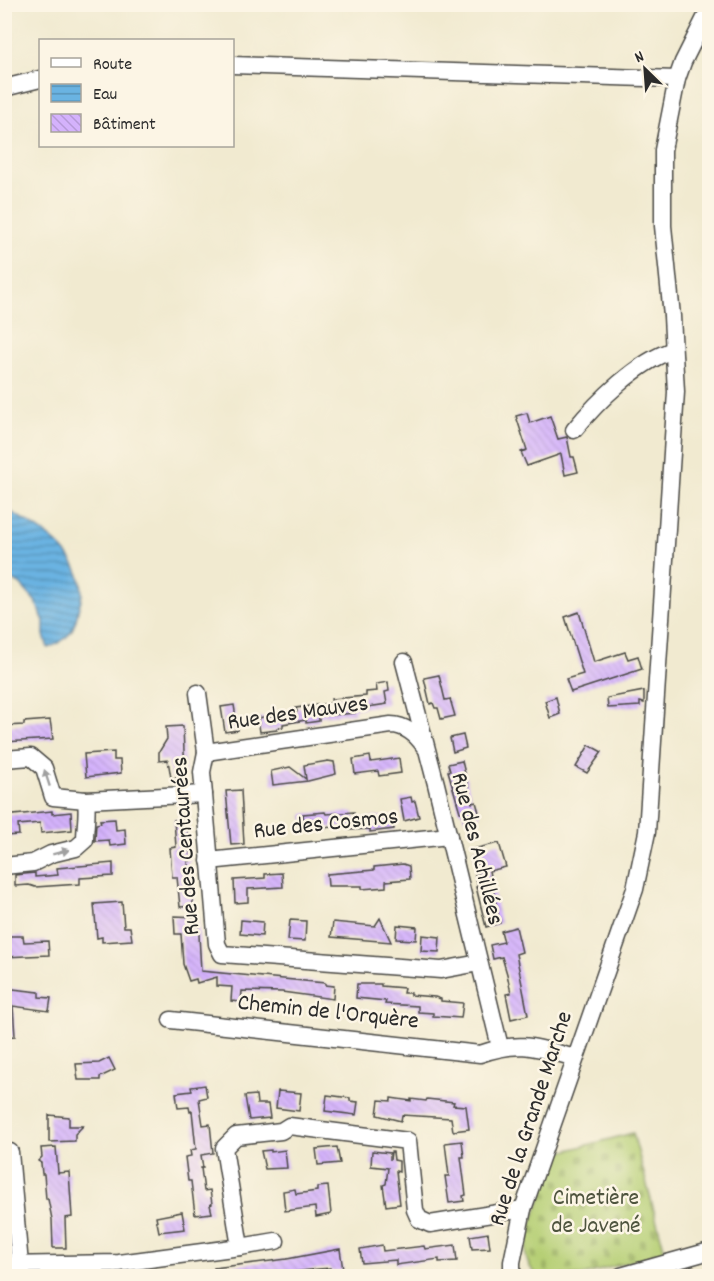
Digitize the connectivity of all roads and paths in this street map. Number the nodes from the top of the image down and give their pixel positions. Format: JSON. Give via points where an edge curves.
{"nodes":[{"id":1,"x":710,"y":8,"type":"edge"},
{"id":2,"x":234,"y":65,"type":"edge"},
{"id":3,"x":39,"y":79,"type":"edge"},
{"id":4,"x":677,"y":79,"type":"junction"},
{"id":5,"x":4,"y":88,"type":"edge"},
{"id":6,"x":673,"y":350,"type":"junction"},
{"id":7,"x":574,"y":430,"type":"dead end"},
{"id":8,"x":404,"y":662,"type":"dead end"},
{"id":9,"x":198,"y":693,"type":"dead end"},
{"id":10,"x":413,"y":698,"type":"junction"},
{"id":11,"x":398,"y":725,"type":"junction"},
{"id":12,"x":426,"y":750,"type":"junction"},
{"id":13,"x":206,"y":752,"type":"junction"},
{"id":14,"x":4,"y":759,"type":"edge"},
{"id":15,"x":204,"y":794,"type":"junction"},
{"id":16,"x":86,"y":800,"type":"junction"},
{"id":17,"x":449,"y":836,"type":"junction"},
{"id":18,"x":209,"y":861,"type":"junction"},
{"id":19,"x":4,"y":866,"type":"edge"},
{"id":20,"x":479,"y":963,"type":"junction"},
{"id":21,"x":171,"y":1020,"type":"dead end"},
{"id":22,"x":500,"y":1047,"type":"junction"},
{"id":23,"x":574,"y":1058,"type":"junction"},
{"id":24,"x":7,"y":1152,"type":"edge"},
{"id":25,"x":523,"y":1209,"type":"junction"},
{"id":26,"x":276,"y":1242,"type":"dead end"},
{"id":27,"x":240,"y":1247,"type":"junction"},
{"id":28,"x":710,"y":1251,"type":"edge"},
{"id":29,"x":15,"y":1268,"type":"edge"},
{"id":30,"x":512,"y":1276,"type":"edge"},
{"id":31,"x":621,"y":1276,"type":"edge"}],
"edges":[{"from":1,"to":4,"type":"street","name":"Rue de la Grande Marche"},
{"from":2,"to":4,"type":"street"},
{"from":3,"to":5,"type":"street"},
{"from":4,"to":6,"type":"street","name":"Rue de la Grande Marche","via":[[663,150],[663,226]]},
{"from":6,"to":7,"type":"street","via":[[660,354],[628,378],[591,409]]},
{"from":6,"to":23,"type":"street","name":"Rue de la Grande Marche","via":[[673,455],[646,832],[635,889]]},
{"from":8,"to":10,"type":"street","name":"Rue des Achillées"},
{"from":9,"to":13,"type":"street","name":"Rue des Centaurées"},
{"from":10,"to":11,"type":"street","name":"Rue des Mauves"},
{"from":10,"to":12,"type":"street","name":"Rue des Achillées"},
{"from":11,"to":12,"type":"street","name":"Rue des Mauves","via":[[418,737]]},
{"from":11,"to":13,"type":"street","name":"Rue des Mauves"},
{"from":12,"to":17,"type":"street","name":"Rue des Achillées"},
{"from":13,"to":15,"type":"street","name":"Rue des Centaurées","via":[[202,772]]},
{"from":16,"to":14,"type":"street","one_way":true,"via":[[53,798],[44,768],[31,757]]},
{"from":15,"to":16,"type":"street"},
{"from":15,"to":18,"type":"street","name":"Rue des Centaurées"},
{"from":19,"to":16,"type":"street","one_way":true,"via":[[33,863],[76,848],[85,840]]},
{"from":17,"to":18,"type":"street","name":"Rue des Cosmos"},
{"from":17,"to":20,"type":"street","name":"Rue des Achillées"},
{"from":18,"to":20,"type":"street","name":"Rue des Centaurées","via":[[217,944],[222,954],[441,970]]},
{"from":20,"to":22,"type":"street","name":"Rue des Achillées"},
{"from":21,"to":22,"type":"street","name":"Chemin de l'Orquère","via":[[480,1054]]},
{"from":22,"to":23,"type":"street","via":[[528,1045]]},
{"from":23,"to":25,"type":"street","name":"Rue de la Grande Marche"},
{"from":24,"to":29,"type":"street"},
{"from":25,"to":27,"type":"street","via":[[430,1224],[419,1219],[415,1210],[408,1141],[289,1126],[281,1131],[236,1136],[224,1148]]},
{"from":25,"to":30,"type":"street","name":"Rue de la Grande Marche"},
{"from":26,"to":27,"type":"street"},
{"from":27,"to":29,"type":"street","via":[[120,1263]]},
{"from":28,"to":31,"type":"street"}]}
